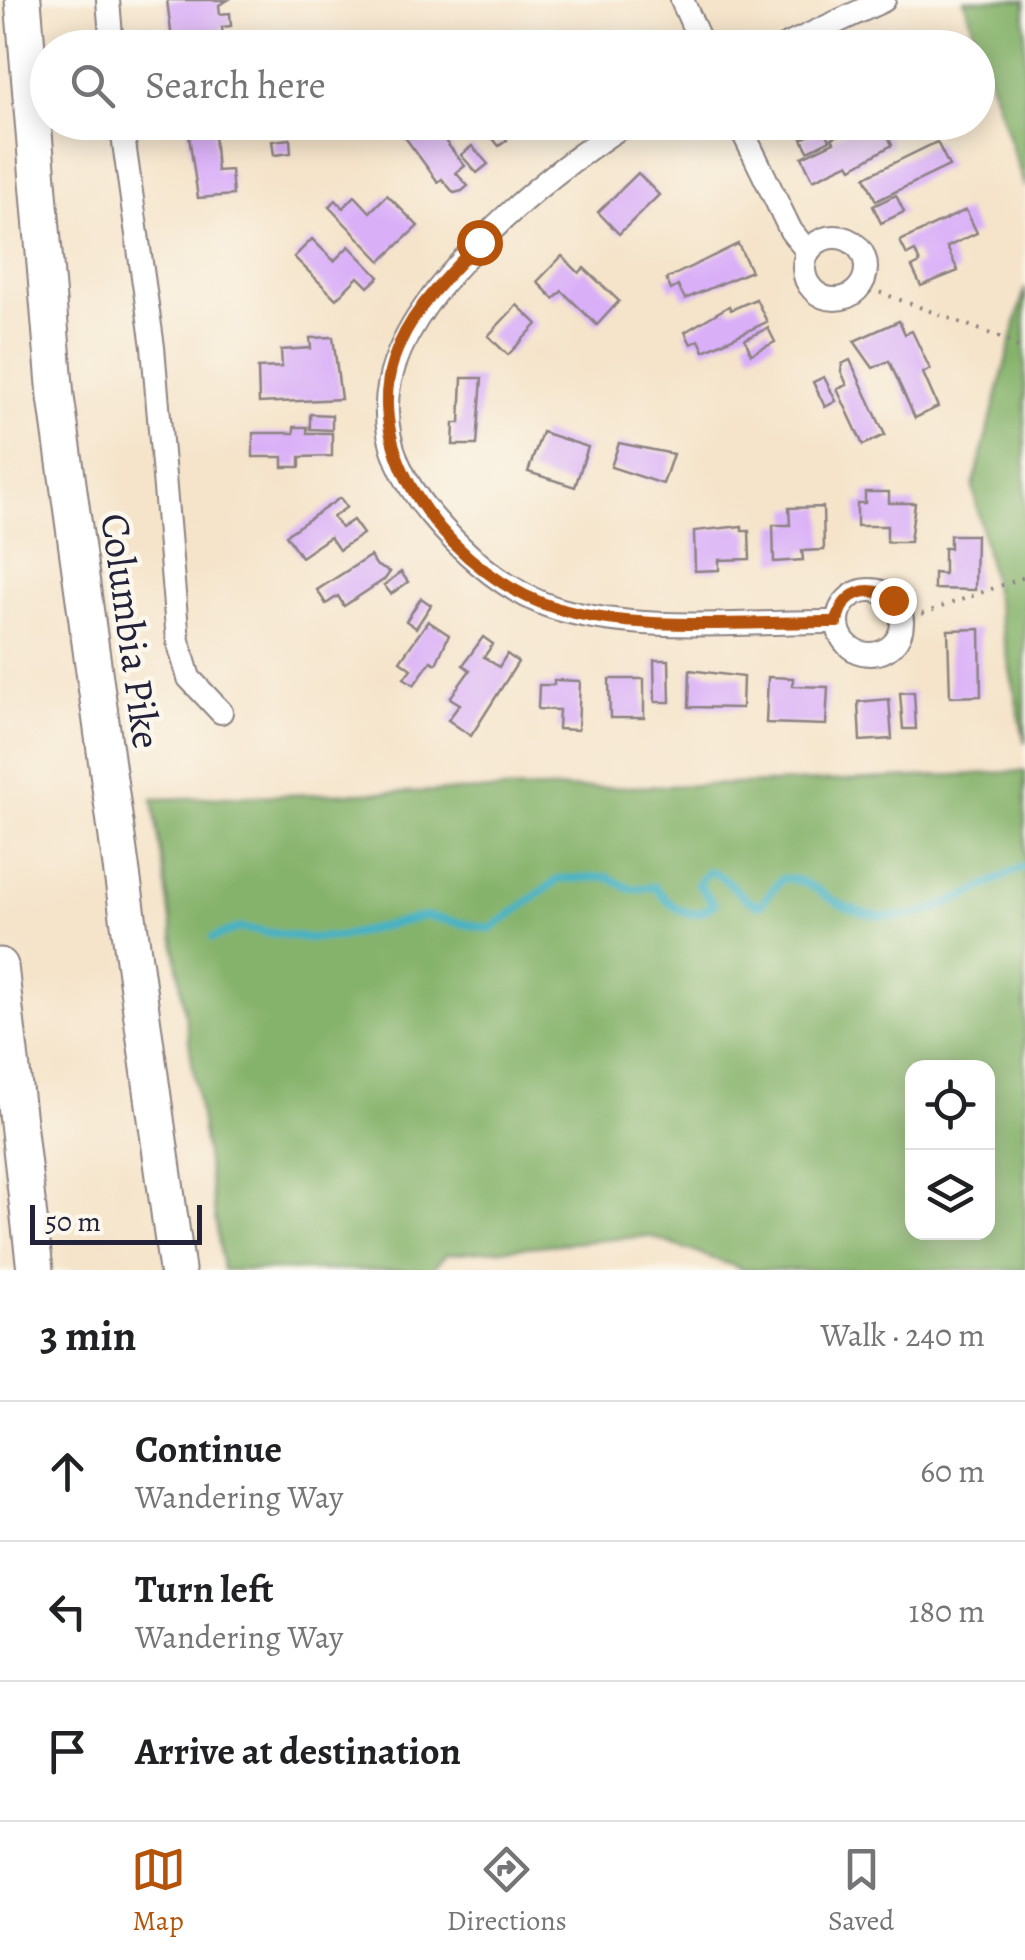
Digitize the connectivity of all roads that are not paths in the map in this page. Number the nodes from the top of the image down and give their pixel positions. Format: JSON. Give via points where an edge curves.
{"nodes":[{"id":1,"x":23,"y":0,"type":"edge"},
{"id":2,"x":108,"y":0,"type":"edge"},
{"id":3,"x":682,"y":0,"type":"edge"},
{"id":4,"x":884,"y":0,"type":"edge"},
{"id":5,"x":110,"y":30,"type":"edge"},
{"id":6,"x":695,"y":30,"type":"edge"},
{"id":7,"x":819,"y":30,"type":"edge"},
{"id":8,"x":30,"y":84,"type":"edge"},
{"id":9,"x":35,"y":140,"type":"edge"},
{"id":10,"x":124,"y":140,"type":"edge"},
{"id":11,"x":605,"y":140,"type":"edge"},
{"id":12,"x":746,"y":140,"type":"edge"},
{"id":13,"x":808,"y":252,"type":"junction"},
{"id":14,"x":837,"y":622,"type":"junction"},
{"id":15,"x":221,"y":712,"type":"dead end"},
{"id":16,"x":0,"y":966,"type":"edge"},
{"id":17,"x":35,"y":1270,"type":"edge"},
{"id":18,"x":177,"y":1270,"type":"edge"}],
"edges":[{"from":1,"to":8,"type":"highway","name":"Columbia Pike"},
{"from":2,"to":5,"type":"street"},
{"from":3,"to":6,"type":"street"},
{"from":4,"to":7,"type":"street"},
{"from":9,"to":18,"type":"highway","name":"Columbia Pike","via":[[56,397]]},
{"from":10,"to":15,"type":"street","via":[[153,347],[178,641],[189,678]]},
{"from":11,"to":14,"type":"street","via":[[518,205],[428,297],[394,357],[386,418],[404,476],[444,530],[496,577],[554,608],[628,620]]},
{"from":12,"to":13,"type":"street"},
{"from":13,"to":13,"type":"street","via":[[832,237],[855,244],[865,260],[860,285],[840,298],[815,291],[805,274]]},
{"from":14,"to":14,"type":"street","via":[[845,601],[863,590],[893,600],[902,621],[888,649],[868,655],[849,648]]},
{"from":16,"to":17,"type":"highway"}]}
